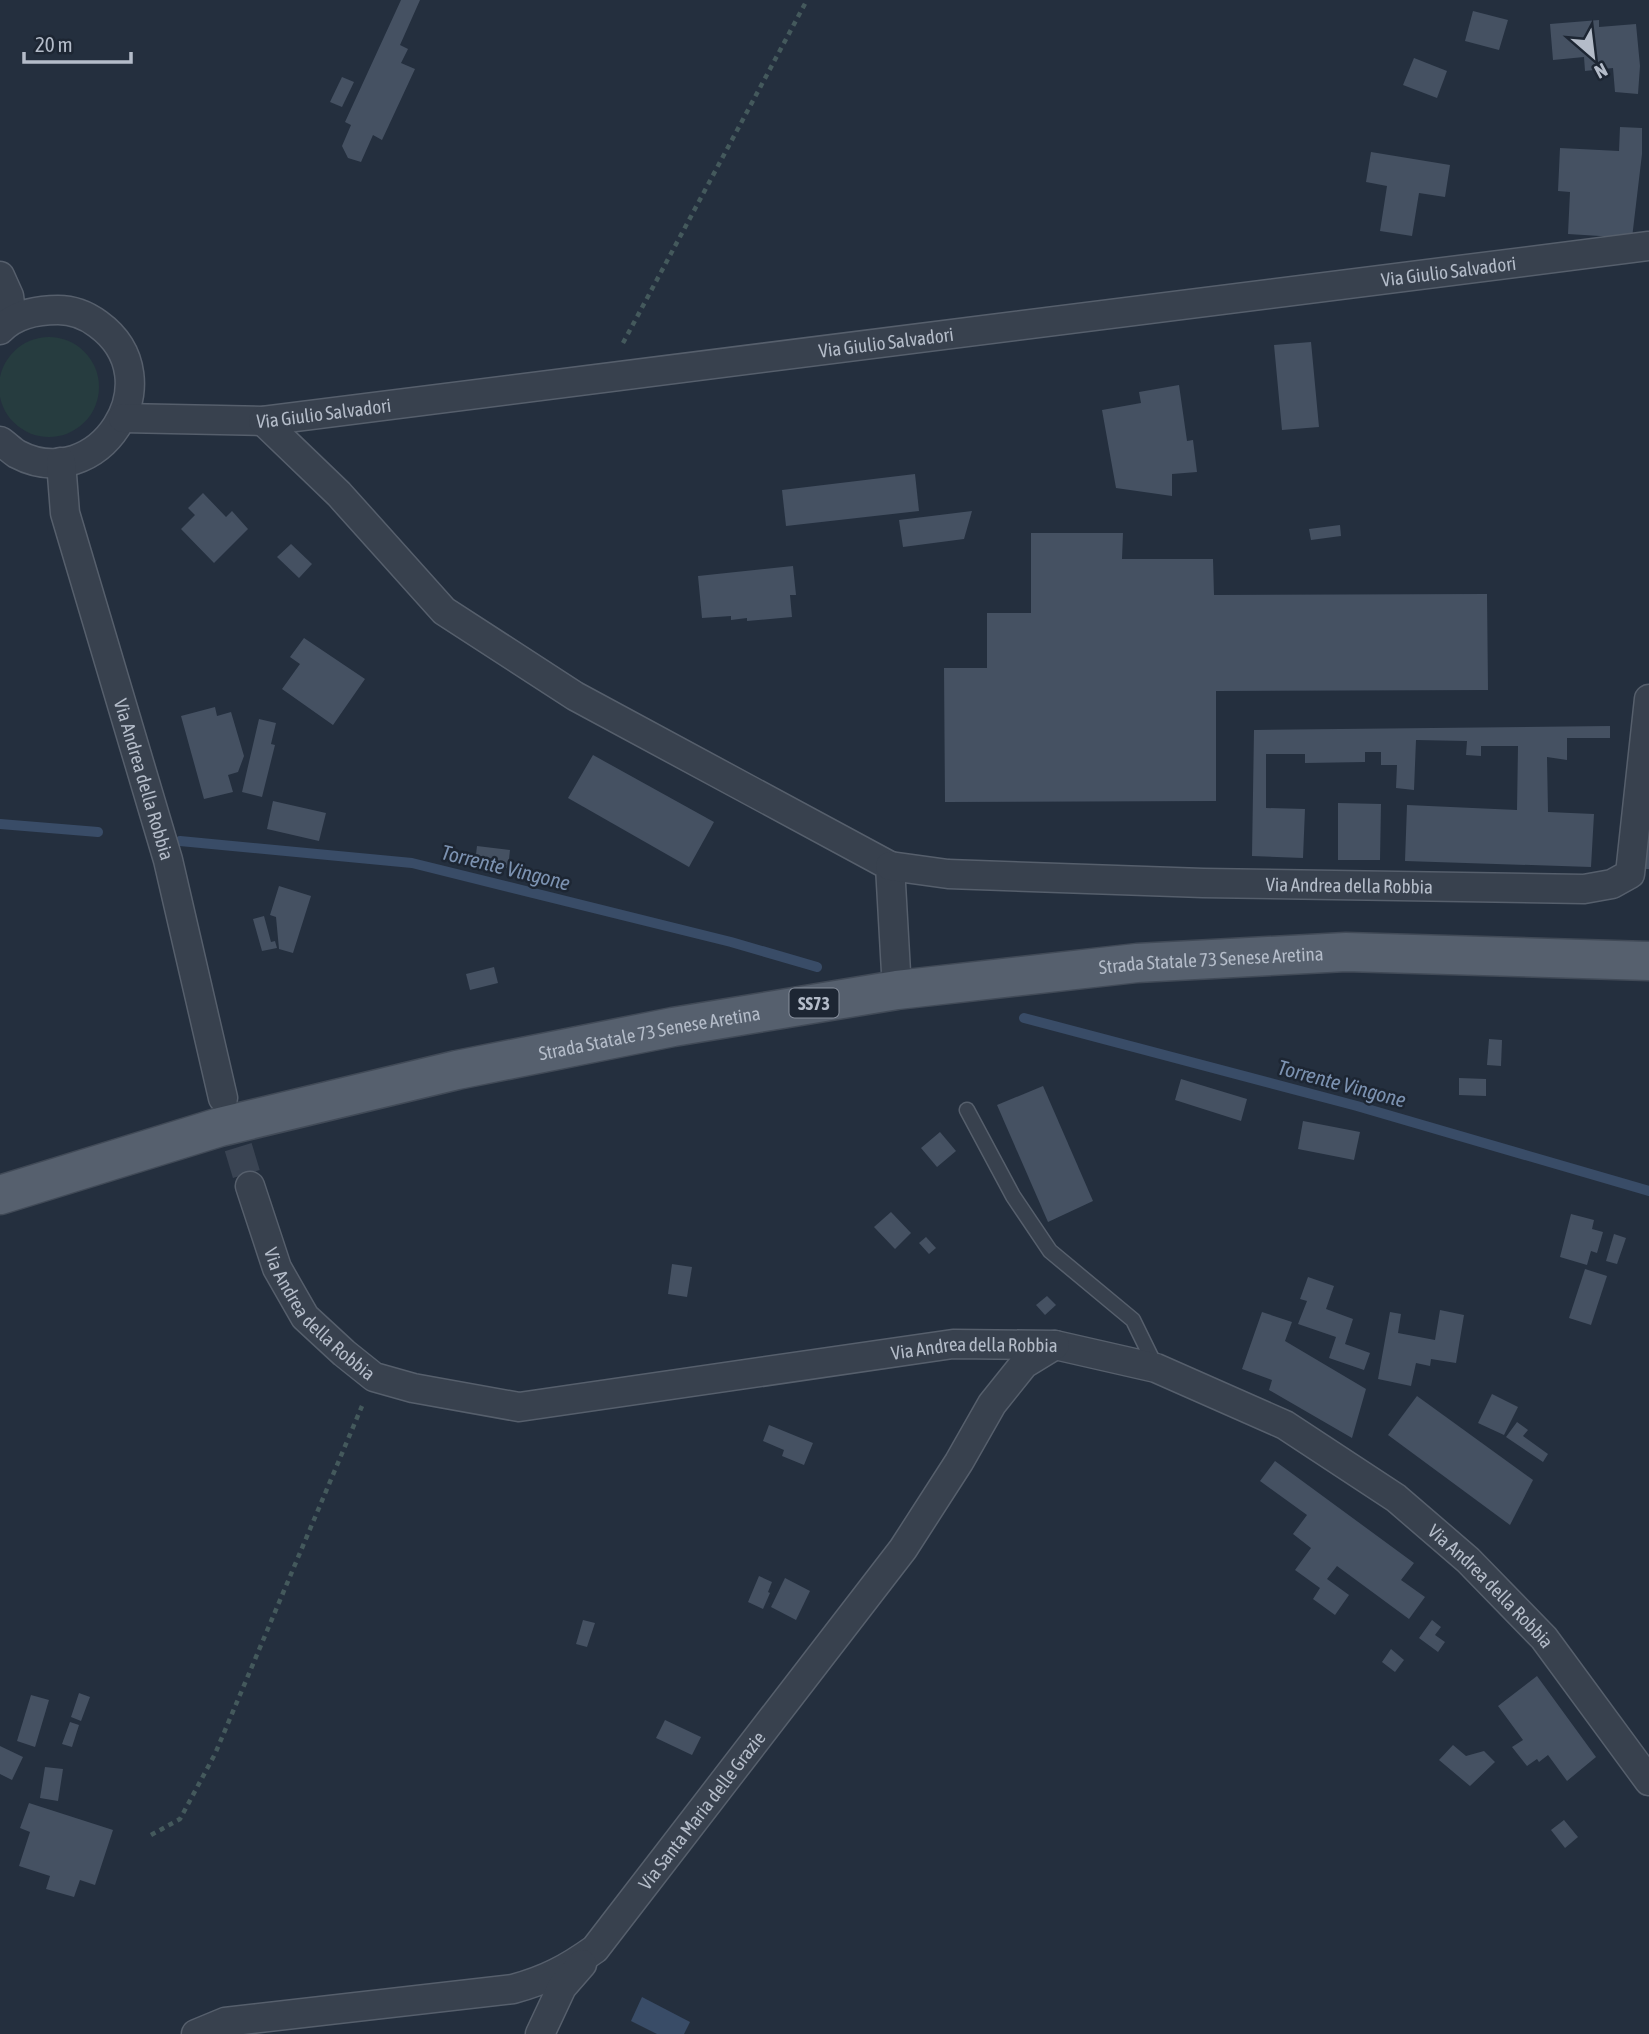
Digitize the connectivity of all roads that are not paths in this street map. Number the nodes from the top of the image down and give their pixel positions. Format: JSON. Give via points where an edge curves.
{"nodes":[{"id":1,"x":1649,"y":246,"type":"edge"},
{"id":2,"x":0,"y":276,"type":"edge"},
{"id":3,"x":6,"y":324,"type":"edge"},
{"id":4,"x":123,"y":418,"type":"junction"},
{"id":5,"x":263,"y":421,"type":"junction"},
{"id":6,"x":0,"y":441,"type":"edge"},
{"id":7,"x":61,"y":462,"type":"junction"},
{"id":8,"x":1649,"y":699,"type":"edge"},
{"id":9,"x":890,"y":866,"type":"junction"},
{"id":10,"x":1649,"y":961,"type":"edge"},
{"id":11,"x":897,"y":990,"type":"junction"},
{"id":12,"x":223,"y":1098,"type":"tunnel mouth"},
{"id":13,"x":967,"y":1110,"type":"dead end"},
{"id":14,"x":250,"y":1186,"type":"tunnel mouth"},
{"id":15,"x":0,"y":1195,"type":"edge"},
{"id":16,"x":1055,"y":1345,"type":"junction"},
{"id":17,"x":1156,"y":1368,"type":"junction"},
{"id":18,"x":1649,"y":1781,"type":"edge"},
{"id":19,"x":595,"y":1949,"type":"junction"},
{"id":20,"x":196,"y":2034,"type":"edge"},
{"id":21,"x":540,"y":2034,"type":"edge"}],
"edges":[{"from":1,"to":5,"type":"street","name":"Via Giulio Salvadori"},
{"from":2,"to":3,"type":"street","via":[[9,296]]},
{"from":3,"to":4,"type":"street","via":[[42,310],[66,310],[88,317],[107,331],[129,372]]},
{"from":4,"to":5,"type":"street","name":"Via Giulio Salvadori"},
{"from":4,"to":7,"type":"street","via":[[108,440]]},
{"from":5,"to":9,"type":"street","via":[[339,494],[444,611],[575,696]]},
{"from":6,"to":7,"type":"street","via":[[17,454]]},
{"from":7,"to":12,"type":"street","name":"Via Andrea della Robbia","via":[[65,513],[168,860]]},
{"from":8,"to":9,"type":"street","name":"Via Andrea della Robbia","via":[[1630,874],[1612,884],[1584,889],[1203,883],[948,874]]},
{"from":9,"to":11,"type":"street"},
{"from":10,"to":11,"type":"main road","name":"Strada Statale 73 Senese Aretina","number":"SS73","via":[[1346,951],[1138,963]]},
{"from":11,"to":15,"type":"main road","name":"Strada Statale 73 Senese Aretina","number":"SS73","via":[[673,1027],[457,1070],[220,1127]]},
{"from":13,"to":17,"type":"lane","via":[[1013,1196],[1050,1251],[1133,1320]]},
{"from":14,"to":16,"type":"street","name":"Via Andrea della Robbia","via":[[277,1268],[305,1317],[374,1377],[413,1388],[519,1407],[953,1344]]},
{"from":16,"to":17,"type":"street","name":"Via Andrea della Robbia"},
{"from":16,"to":19,"type":"street","name":"Via Santa Maria delle Grazie","via":[[1024,1364],[992,1404],[903,1549]]},
{"from":17,"to":18,"type":"street","name":"Via Andrea della Robbia","via":[[1285,1425],[1396,1498],[1468,1560],[1544,1638]]},
{"from":19,"to":20,"type":"street","name":"Via Santa Maria delle Grazie","via":[[544,1981],[513,1989],[225,2022]]},
{"from":19,"to":21,"type":"street","via":[[562,1987]]}]}
